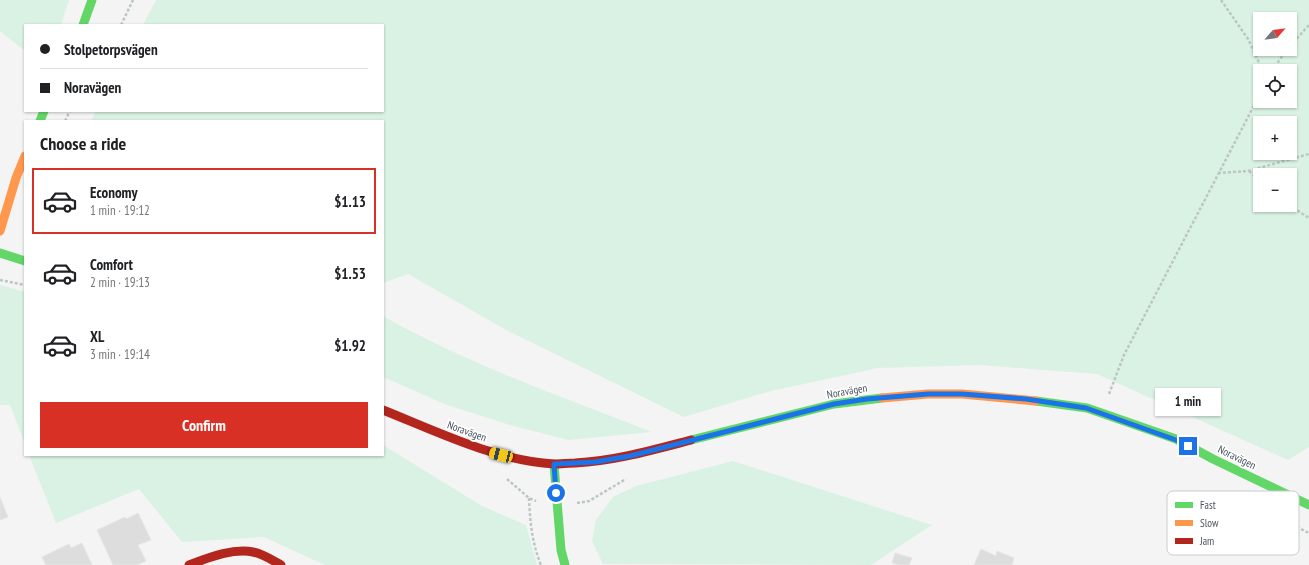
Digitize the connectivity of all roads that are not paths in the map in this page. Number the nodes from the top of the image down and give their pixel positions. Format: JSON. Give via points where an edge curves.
{"nodes":[{"id":1,"x":92,"y":0,"type":"edge"},
{"id":2,"x":83,"y":24,"type":"edge"},
{"id":3,"x":24,"y":158,"type":"edge"},
{"id":4,"x":0,"y":231,"type":"edge"},
{"id":5,"x":0,"y":253,"type":"edge"},
{"id":6,"x":24,"y":261,"type":"edge"},
{"id":7,"x":384,"y":410,"type":"edge"},
{"id":8,"x":554,"y":464,"type":"junction"},
{"id":9,"x":1282,"y":491,"type":"edge"},
{"id":10,"x":1299,"y":499,"type":"edge"},
{"id":11,"x":1309,"y":504,"type":"edge"},
{"id":12,"x":189,"y":565,"type":"edge"},
{"id":13,"x":281,"y":565,"type":"edge"},
{"id":14,"x":565,"y":565,"type":"edge"}],
"edges":[{"from":1,"to":2,"type":"street"},
{"from":3,"to":4,"type":"street"},
{"from":5,"to":6,"type":"street"},
{"from":7,"to":8,"type":"street","name":"Noravägen","via":[[477,448],[513,458]]},
{"from":8,"to":9,"type":"street","name":"Noravägen","via":[[595,462],[630,456],[834,404],[928,394],[962,394],[1026,399],[1086,408],[1176,440]]},
{"from":8,"to":14,"type":"street","via":[[561,550]]},
{"from":10,"to":11,"type":"street","name":"Noravägen"},
{"from":12,"to":13,"type":"street","via":[[227,553],[252,551]]}]}
